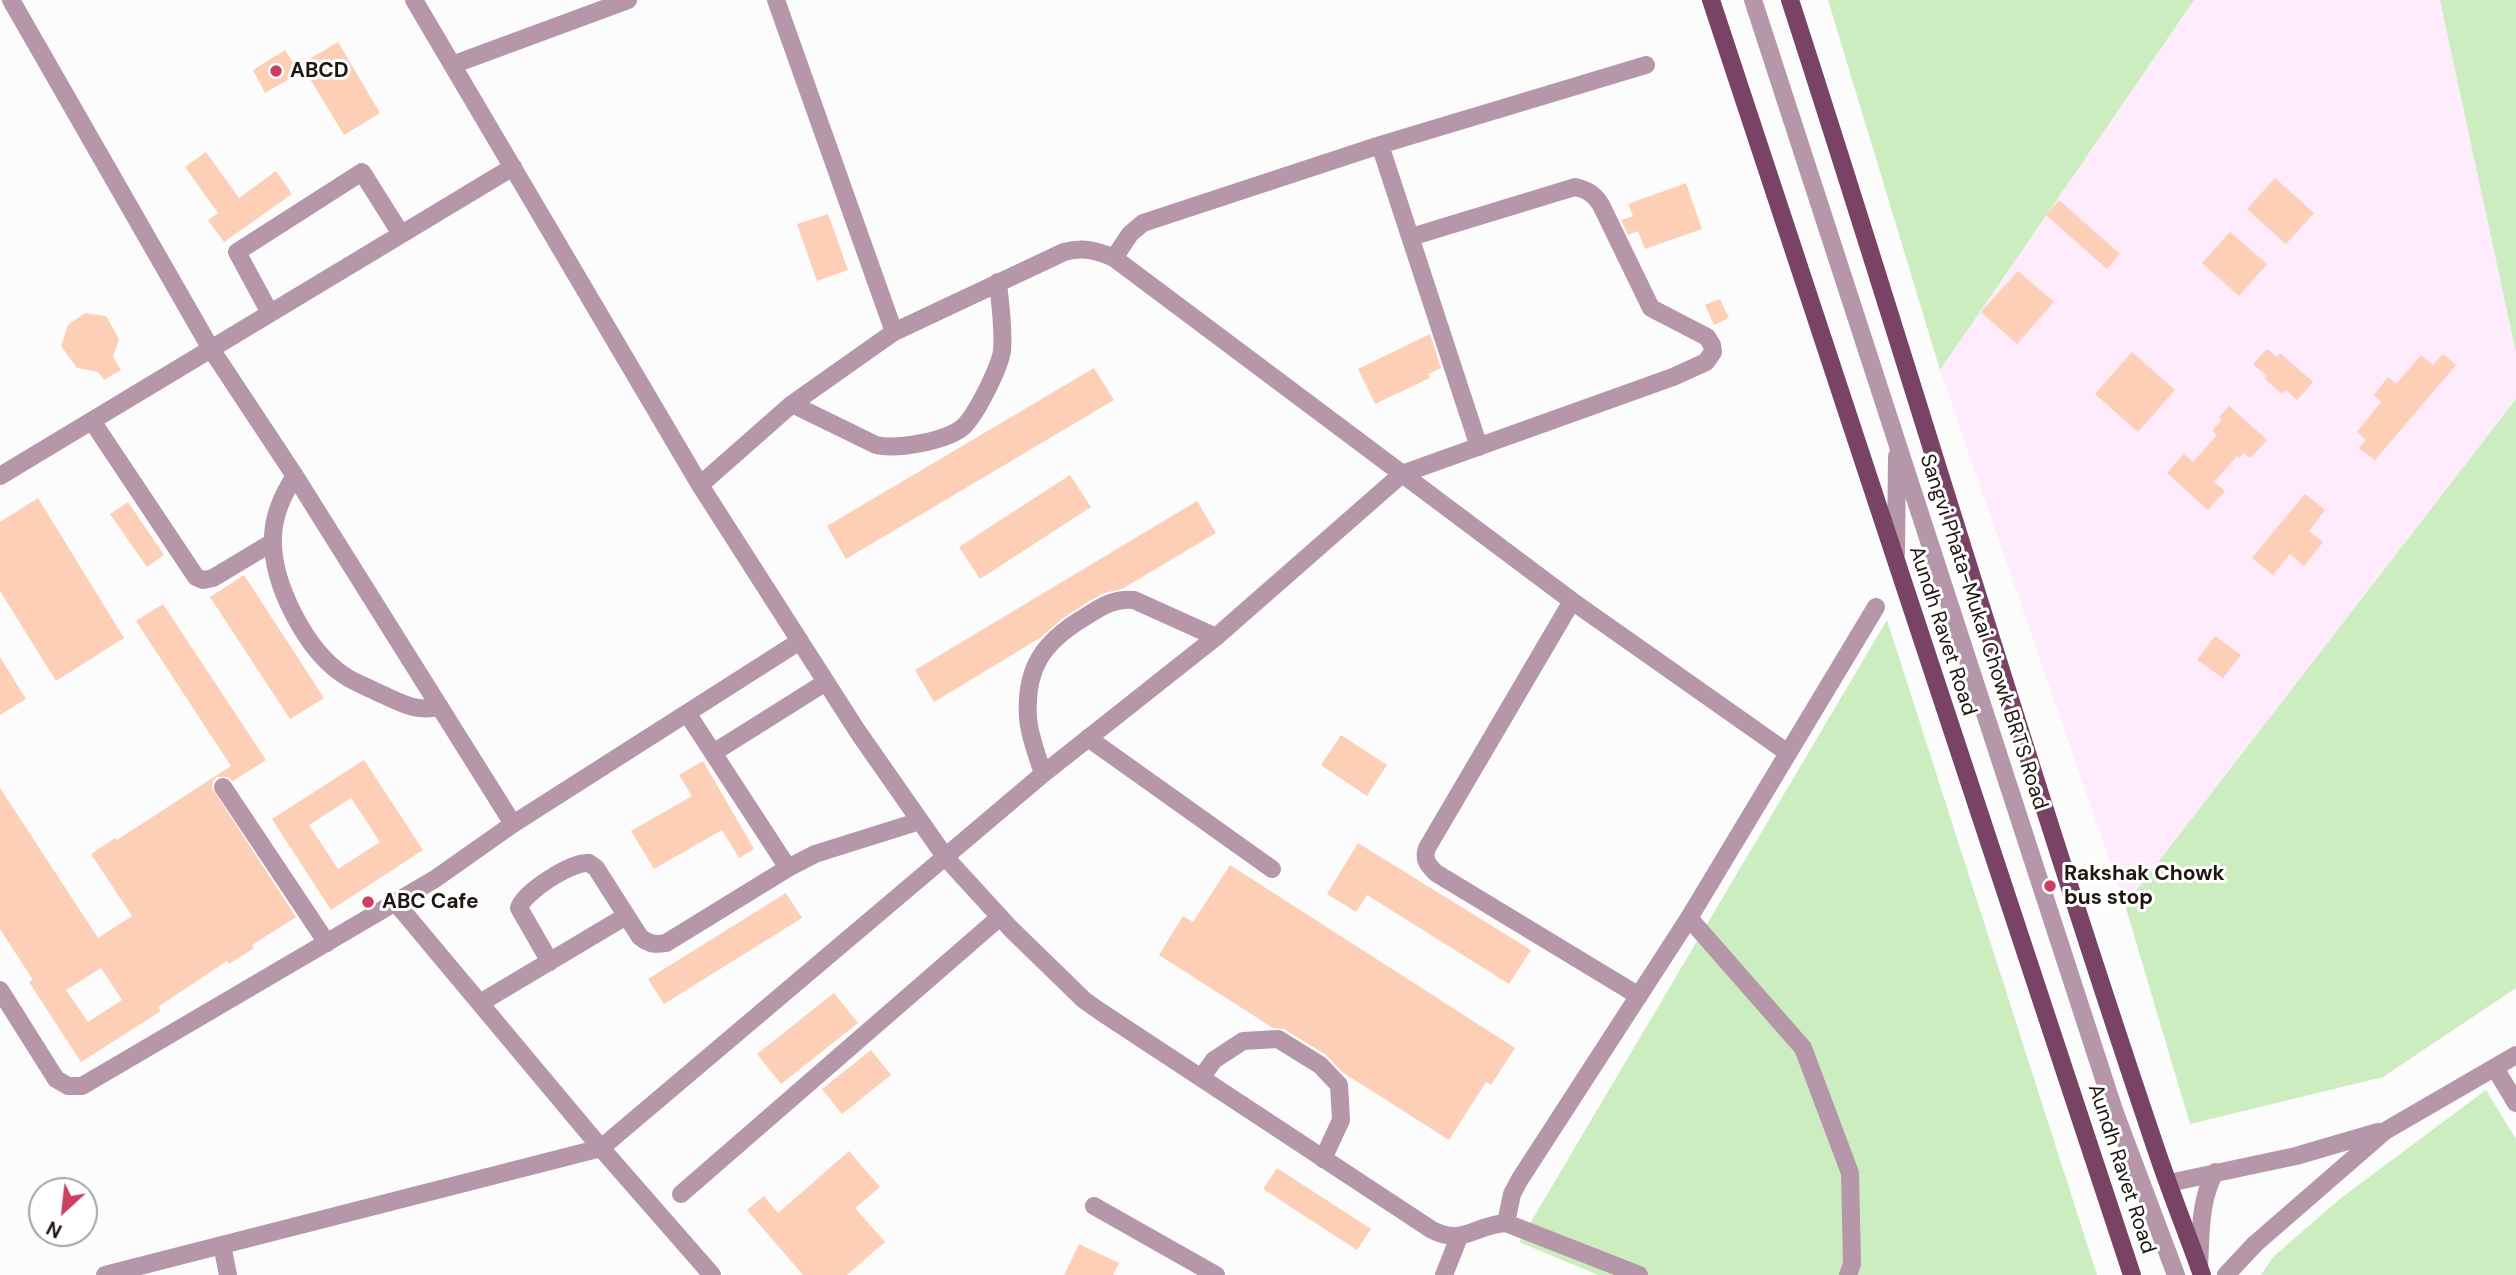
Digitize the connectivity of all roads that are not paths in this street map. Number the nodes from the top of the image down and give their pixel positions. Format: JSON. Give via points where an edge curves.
{"nodes":[{"id":1,"x":11,"y":0,"type":"edge"},
{"id":2,"x":414,"y":0,"type":"edge"},
{"id":3,"x":628,"y":0,"type":"edge"},
{"id":4,"x":776,"y":0,"type":"edge"},
{"id":5,"x":1711,"y":0,"type":"edge"},
{"id":6,"x":1753,"y":0,"type":"edge"},
{"id":7,"x":1790,"y":0,"type":"edge"},
{"id":8,"x":452,"y":65,"type":"junction"},
{"id":9,"x":1646,"y":65,"type":"dead end"},
{"id":10,"x":1380,"y":145,"type":"junction"},
{"id":11,"x":513,"y":167,"type":"junction"},
{"id":12,"x":401,"y":234,"type":"junction"},
{"id":13,"x":1411,"y":237,"type":"junction"},
{"id":14,"x":1114,"y":258,"type":"junction"},
{"id":15,"x":998,"y":282,"type":"junction"},
{"id":16,"x":270,"y":313,"type":"junction"},
{"id":17,"x":894,"y":332,"type":"junction"},
{"id":18,"x":211,"y":349,"type":"junction"},
{"id":19,"x":792,"y":404,"type":"junction"},
{"id":20,"x":92,"y":421,"type":"junction"},
{"id":21,"x":1897,"y":442,"type":"junction"},
{"id":22,"x":1479,"y":447,"type":"junction"},
{"id":23,"x":1402,"y":474,"type":"junction"},
{"id":24,"x":0,"y":476,"type":"edge"},
{"id":25,"x":295,"y":476,"type":"junction"},
{"id":26,"x":700,"y":485,"type":"junction"},
{"id":27,"x":273,"y":542,"type":"junction"},
{"id":28,"x":1896,"y":563,"type":"junction"},
{"id":29,"x":1572,"y":601,"type":"junction"},
{"id":30,"x":1876,"y":607,"type":"dead end"},
{"id":31,"x":1216,"y":637,"type":"junction"},
{"id":32,"x":800,"y":641,"type":"junction"},
{"id":33,"x":826,"y":682,"type":"junction"},
{"id":34,"x":440,"y":707,"type":"junction"},
{"id":35,"x":687,"y":713,"type":"junction"},
{"id":36,"x":1088,"y":738,"type":"junction"},
{"id":37,"x":713,"y":753,"type":"junction"},
{"id":38,"x":1788,"y":753,"type":"junction"},
{"id":39,"x":1043,"y":774,"type":"junction"},
{"id":40,"x":223,"y":787,"type":"dead end"},
{"id":41,"x":920,"y":821,"type":"junction"},
{"id":42,"x":513,"y":824,"type":"junction"},
{"id":43,"x":946,"y":858,"type":"junction"},
{"id":44,"x":788,"y":868,"type":"junction"},
{"id":45,"x":1272,"y":869,"type":"dead end"},
{"id":46,"x":396,"y":902,"type":"junction"},
{"id":47,"x":626,"y":916,"type":"junction"},
{"id":48,"x":1000,"y":917,"type":"junction"},
{"id":49,"x":1689,"y":918,"type":"junction"},
{"id":50,"x":327,"y":943,"type":"junction"},
{"id":51,"x":550,"y":962,"type":"junction"},
{"id":52,"x":0,"y":990,"type":"edge"},
{"id":53,"x":1639,"y":996,"type":"junction"},
{"id":54,"x":480,"y":1003,"type":"junction"},
{"id":55,"x":2516,"y":1055,"type":"edge"},
{"id":56,"x":2495,"y":1068,"type":"junction"},
{"id":57,"x":1201,"y":1078,"type":"junction"},
{"id":58,"x":2516,"y":1103,"type":"edge"},
{"id":59,"x":2385,"y":1131,"type":"junction"},
{"id":60,"x":601,"y":1148,"type":"junction"},
{"id":61,"x":1323,"y":1158,"type":"junction"},
{"id":62,"x":2215,"y":1172,"type":"junction"},
{"id":63,"x":2169,"y":1183,"type":"junction"},
{"id":64,"x":681,"y":1194,"type":"dead end"},
{"id":65,"x":1094,"y":1206,"type":"dead end"},
{"id":66,"x":1506,"y":1223,"type":"junction"},
{"id":67,"x":1459,"y":1237,"type":"junction"},
{"id":68,"x":222,"y":1245,"type":"junction"},
{"id":69,"x":2198,"y":1273,"type":"edge"},
{"id":70,"x":105,"y":1275,"type":"edge"},
{"id":71,"x":228,"y":1275,"type":"edge"},
{"id":72,"x":712,"y":1275,"type":"edge"},
{"id":73,"x":1216,"y":1275,"type":"edge"},
{"id":74,"x":1444,"y":1275,"type":"edge"},
{"id":75,"x":1639,"y":1275,"type":"edge"},
{"id":76,"x":1848,"y":1275,"type":"edge"},
{"id":77,"x":2132,"y":1275,"type":"edge"},
{"id":78,"x":2176,"y":1275,"type":"edge"},
{"id":79,"x":2226,"y":1275,"type":"edge"}],
"edges":[{"from":1,"to":18,"type":"street"},
{"from":2,"to":8,"type":"street"},
{"from":3,"to":8,"type":"street"},
{"from":4,"to":17,"type":"street"},
{"from":5,"to":28,"type":"main road","name":"Aundh Ravet Road"},
{"from":6,"to":21,"type":"street","name":"Sangvi Phata-Mukai Chowk BRTS Road"},
{"from":7,"to":63,"type":"main road","name":"Aundh Ravet Road","via":[[1986,624]]},
{"from":8,"to":11,"type":"street"},
{"from":9,"to":10,"type":"street"},
{"from":10,"to":13,"type":"street"},
{"from":10,"to":14,"type":"street","via":[[1143,223]]},
{"from":11,"to":12,"type":"street"},
{"from":11,"to":26,"type":"street"},
{"from":12,"to":16,"type":"street"},
{"from":12,"to":16,"type":"street","via":[[362,172],[237,253]]},
{"from":13,"to":22,"type":"street"},
{"from":13,"to":22,"type":"street","via":[[1575,187],[1585,189],[1601,205],[1651,309],[1707,337],[1712,345],[1706,362],[1673,377]]},
{"from":14,"to":15,"type":"street","via":[[1079,248]]},
{"from":14,"to":23,"type":"street"},
{"from":15,"to":17,"type":"street"},
{"from":15,"to":19,"type":"street","via":[[999,362],[971,419],[954,434],[888,448]]},
{"from":16,"to":18,"type":"street"},
{"from":17,"to":19,"type":"street"},
{"from":18,"to":20,"type":"street"},
{"from":18,"to":25,"type":"street"},
{"from":19,"to":26,"type":"street"},
{"from":20,"to":24,"type":"street"},
{"from":20,"to":27,"type":"street","via":[[196,577],[213,578]]},
{"from":21,"to":28,"type":"street"},
{"from":21,"to":78,"type":"street","name":"Sangvi Phata-Mukai Chowk BRTS Road","via":[[2115,1113]]},
{"from":22,"to":23,"type":"street"},
{"from":23,"to":29,"type":"street"},
{"from":23,"to":31,"type":"street"},
{"from":25,"to":27,"type":"street","via":[[282,498]]},
{"from":25,"to":34,"type":"street"},
{"from":26,"to":32,"type":"street"},
{"from":27,"to":34,"type":"street","via":[[282,584],[302,629],[335,668],[410,707]]},
{"from":28,"to":77,"type":"main road","name":"Aundh Ravet Road"},
{"from":29,"to":38,"type":"street"},
{"from":29,"to":53,"type":"street","via":[[1425,856],[1436,873]]},
{"from":30,"to":38,"type":"street"},
{"from":31,"to":36,"type":"street"},
{"from":31,"to":39,"type":"street","via":[[1134,600],[1108,603],[1071,625],[1047,647],[1032,670],[1028,718]]},
{"from":32,"to":33,"type":"street"},
{"from":32,"to":35,"type":"street"},
{"from":33,"to":37,"type":"street"},
{"from":33,"to":41,"type":"street"},
{"from":34,"to":42,"type":"street"},
{"from":35,"to":37,"type":"street"},
{"from":35,"to":42,"type":"street"},
{"from":36,"to":39,"type":"street"},
{"from":36,"to":45,"type":"street"},
{"from":37,"to":44,"type":"street"},
{"from":38,"to":49,"type":"street"},
{"from":39,"to":43,"type":"street"},
{"from":40,"to":50,"type":"street"},
{"from":41,"to":43,"type":"street"},
{"from":41,"to":44,"type":"street","via":[[825,850]]},
{"from":42,"to":46,"type":"street"},
{"from":43,"to":48,"type":"street"},
{"from":43,"to":60,"type":"street"},
{"from":44,"to":47,"type":"street","via":[[666,943],[648,943]]},
{"from":46,"to":50,"type":"street"},
{"from":46,"to":54,"type":"street"},
{"from":47,"to":51,"type":"street"},
{"from":47,"to":51,"type":"street","via":[[596,868],[589,863],[576,864],[527,894],[519,908]]},
{"from":48,"to":57,"type":"street","via":[[1084,1000]]},
{"from":48,"to":64,"type":"street"},
{"from":49,"to":53,"type":"street"},
{"from":49,"to":76,"type":"street","via":[[1802,1048],[1850,1173],[1852,1264]]},
{"from":50,"to":52,"type":"street","via":[[82,1086],[68,1086],[56,1079]]},
{"from":51,"to":54,"type":"street"},
{"from":53,"to":66,"type":"street","via":[[1520,1179]]},
{"from":54,"to":60,"type":"street"},
{"from":55,"to":56,"type":"street"},
{"from":56,"to":58,"type":"street"},
{"from":56,"to":59,"type":"street"},
{"from":57,"to":61,"type":"street"},
{"from":57,"to":61,"type":"street","via":[[1214,1060],[1243,1041],[1278,1039],[1320,1065],[1339,1085],[1341,1120]]},
{"from":59,"to":62,"type":"street"},
{"from":59,"to":79,"type":"street","via":[[2255,1244]]},
{"from":60,"to":68,"type":"street"},
{"from":60,"to":72,"type":"street"},
{"from":61,"to":67,"type":"street","via":[[1432,1230]]},
{"from":62,"to":63,"type":"street"},
{"from":62,"to":69,"type":"street","via":[[2202,1208]]},
{"from":63,"to":69,"type":"main road","name":"Aundh Ravet Road"},
{"from":65,"to":73,"type":"street"},
{"from":66,"to":67,"type":"street","via":[[1490,1224]]},
{"from":66,"to":75,"type":"street"},
{"from":67,"to":74,"type":"street"},
{"from":68,"to":70,"type":"street"},
{"from":68,"to":71,"type":"street"}]}
